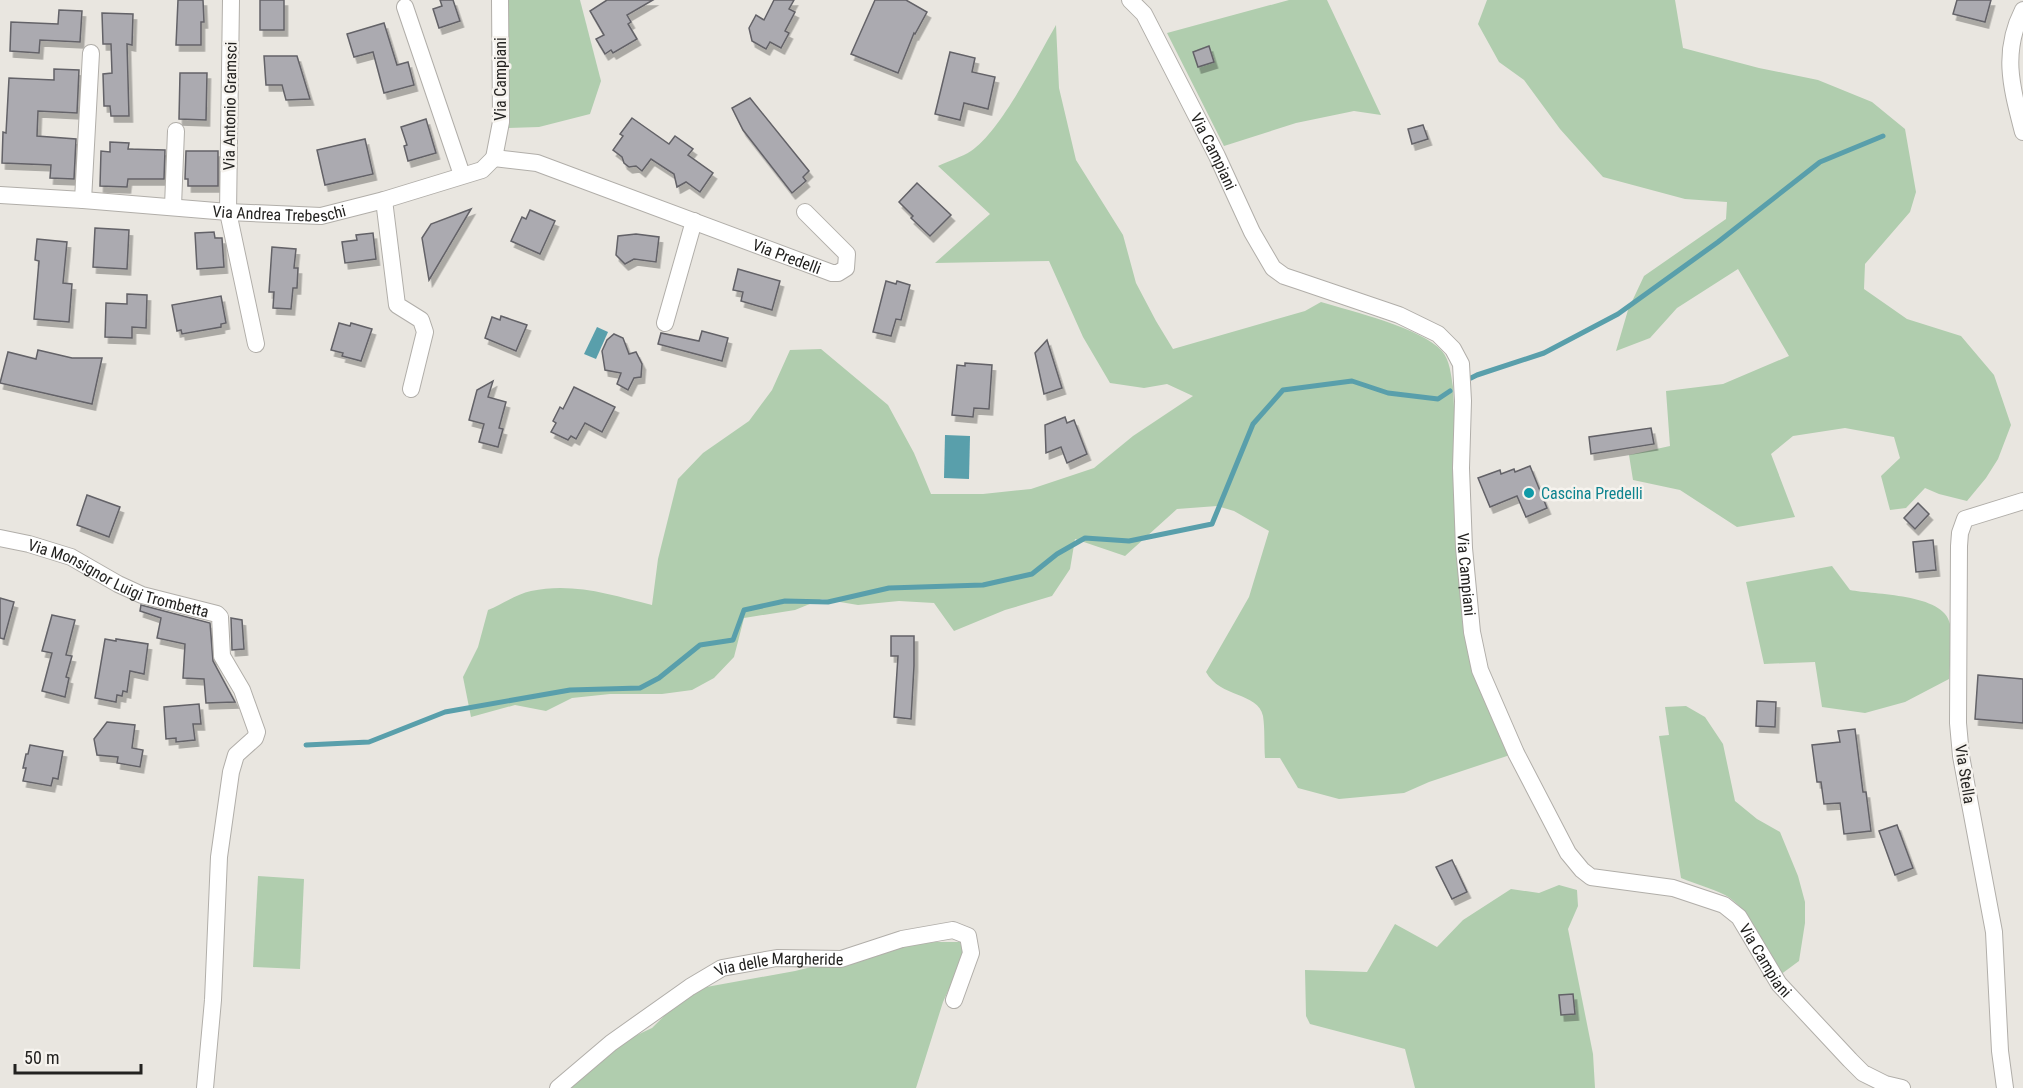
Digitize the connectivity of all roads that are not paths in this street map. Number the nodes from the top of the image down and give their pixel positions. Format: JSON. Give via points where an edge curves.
{"nodes":[{"id":1,"x":231,"y":0,"type":"edge"},
{"id":2,"x":500,"y":0,"type":"edge"},
{"id":3,"x":1130,"y":0,"type":"edge"},
{"id":4,"x":405,"y":7,"type":"dead end"},
{"id":5,"x":2023,"y":10,"type":"edge"},
{"id":6,"x":91,"y":53,"type":"dead end"},
{"id":7,"x":176,"y":131,"type":"dead end"},
{"id":8,"x":2023,"y":132,"type":"edge"},
{"id":9,"x":494,"y":158,"type":"junction"},
{"id":10,"x":462,"y":175,"type":"junction"},
{"id":11,"x":0,"y":195,"type":"edge"},
{"id":12,"x":82,"y":200,"type":"junction"},
{"id":13,"x":384,"y":200,"type":"junction"},
{"id":14,"x":173,"y":206,"type":"junction"},
{"id":15,"x":228,"y":212,"type":"junction"},
{"id":16,"x":805,"y":212,"type":"dead end"},
{"id":17,"x":694,"y":221,"type":"junction"},
{"id":18,"x":665,"y":324,"type":"dead end"},
{"id":19,"x":256,"y":344,"type":"dead end"},
{"id":20,"x":411,"y":389,"type":"dead end"},
{"id":21,"x":2023,"y":501,"type":"edge"},
{"id":22,"x":0,"y":538,"type":"edge"},
{"id":23,"x":954,"y":1000,"type":"dead end"},
{"id":24,"x":205,"y":1088,"type":"edge"},
{"id":25,"x":558,"y":1088,"type":"edge"},
{"id":26,"x":1902,"y":1088,"type":"edge"},
{"id":27,"x":2006,"y":1088,"type":"edge"}],
"edges":[{"from":1,"to":15,"type":"street","name":"Via Antonio Gramsci"},
{"from":2,"to":9,"type":"street","name":"Via Campiani","via":[[501,122]]},
{"from":3,"to":26,"type":"street","name":"Via Campiani","via":[[1144,14],[1251,232],[1273,268],[1299,282],[1398,315],[1438,334],[1461,364],[1464,548],[1480,670],[1516,753],[1568,853],[1591,877],[1673,888],[1724,905],[1739,917],[1779,984],[1850,1060],[1863,1073]]},
{"from":4,"to":10,"type":"street"},
{"from":5,"to":8,"type":"street","via":[[2010,59],[2010,79]]},
{"from":6,"to":12,"type":"street"},
{"from":7,"to":14,"type":"street"},
{"from":9,"to":10,"type":"street","name":"Via Andrea Trebeschi","via":[[482,170]]},
{"from":9,"to":17,"type":"street","name":"Via Predelli","via":[[537,163]]},
{"from":10,"to":13,"type":"street","name":"Via Andrea Trebeschi"},
{"from":11,"to":12,"type":"street","name":"Via Andrea Trebeschi"},
{"from":12,"to":14,"type":"street","name":"Via Andrea Trebeschi"},
{"from":13,"to":15,"type":"street","name":"Via Andrea Trebeschi","via":[[321,216]]},
{"from":13,"to":20,"type":"street","via":[[397,305],[421,320],[425,332]]},
{"from":14,"to":15,"type":"street","name":"Via Andrea Trebeschi"},
{"from":15,"to":19,"type":"street","name":"Via Antonio Gramsci"},
{"from":16,"to":17,"type":"street","name":"Via Predelli","via":[[847,254],[846,268],[832,273]]},
{"from":17,"to":18,"type":"street"},
{"from":21,"to":27,"type":"street","name":"Via Stella","via":[[1965,519],[1959,546],[1959,734],[1994,933],[2000,1051]]},
{"from":22,"to":24,"type":"street","name":"Via Monsignor Luigi Trombetta","via":[[71,557],[142,595],[220,617],[222,656],[242,690],[257,732],[236,755],[231,772],[219,857]]},
{"from":23,"to":25,"type":"street","name":"Via delle Margheride","via":[[970,953],[968,936],[953,930],[902,939],[841,959],[777,958],[722,968],[611,1043]]}]}
